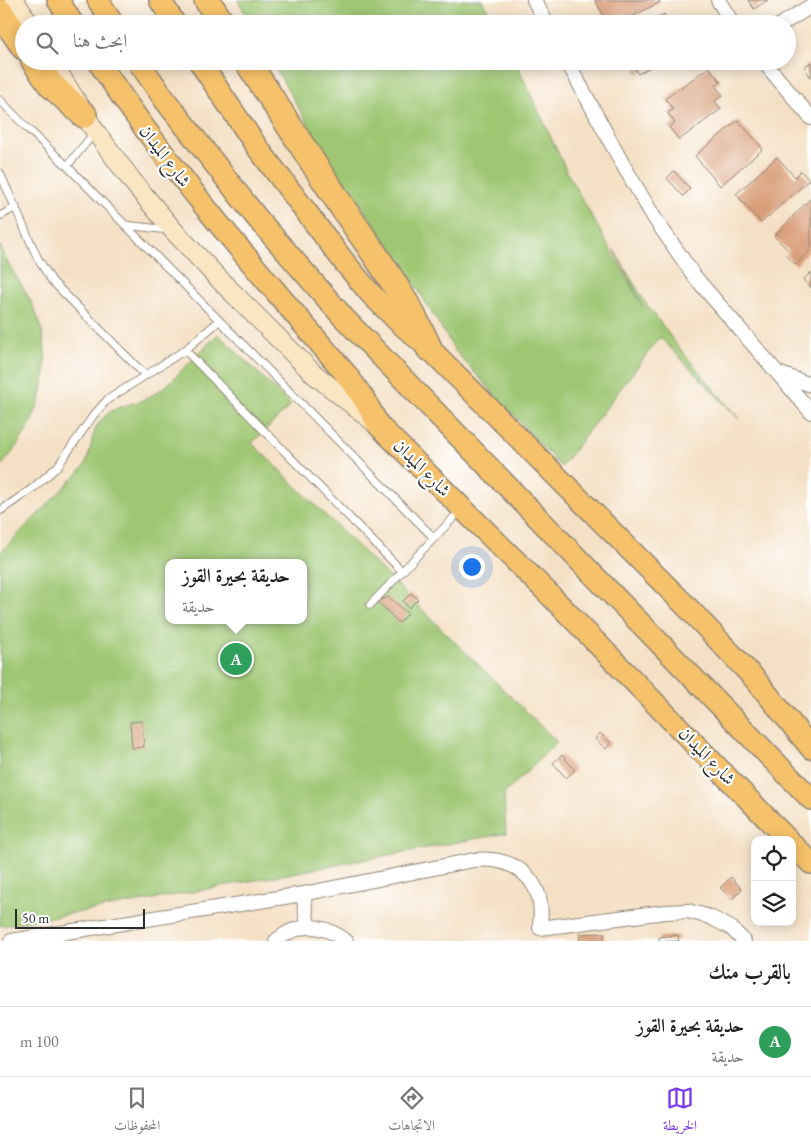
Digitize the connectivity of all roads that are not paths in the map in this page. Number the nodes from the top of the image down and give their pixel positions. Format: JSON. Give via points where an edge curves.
{"nodes":[{"id":1,"x":14,"y":0,"type":"edge"},
{"id":2,"x":58,"y":0,"type":"edge"},
{"id":3,"x":98,"y":0,"type":"edge"},
{"id":4,"x":160,"y":0,"type":"edge"},
{"id":5,"x":207,"y":0,"type":"edge"},
{"id":6,"x":534,"y":0,"type":"edge"},
{"id":7,"x":718,"y":0,"type":"edge"},
{"id":8,"x":811,"y":6,"type":"edge"},
{"id":9,"x":0,"y":12,"type":"edge"},
{"id":10,"x":23,"y":15,"type":"edge"},
{"id":11,"x":67,"y":15,"type":"edge"},
{"id":12,"x":107,"y":15,"type":"edge"},
{"id":13,"x":169,"y":15,"type":"edge"},
{"id":14,"x":216,"y":15,"type":"edge"},
{"id":15,"x":542,"y":15,"type":"edge"},
{"id":16,"x":727,"y":15,"type":"edge"},
{"id":17,"x":796,"y":15,"type":"edge"},
{"id":18,"x":15,"y":34,"type":"edge"},
{"id":19,"x":41,"y":70,"type":"edge"},
{"id":20,"x":57,"y":70,"type":"edge"},
{"id":21,"x":104,"y":70,"type":"edge"},
{"id":22,"x":144,"y":70,"type":"edge"},
{"id":23,"x":205,"y":70,"type":"edge"},
{"id":24,"x":253,"y":70,"type":"edge"},
{"id":25,"x":572,"y":70,"type":"edge"},
{"id":26,"x":771,"y":70,"type":"edge"},
{"id":27,"x":0,"y":100,"type":"edge"},
{"id":28,"x":811,"y":118,"type":"edge"},
{"id":29,"x":89,"y":123,"type":"junction"},
{"id":30,"x":67,"y":166,"type":"junction"},
{"id":31,"x":0,"y":173,"type":"edge"},
{"id":32,"x":16,"y":207,"type":"junction"},
{"id":33,"x":0,"y":216,"type":"edge"},
{"id":34,"x":124,"y":225,"type":"junction"},
{"id":35,"x":173,"y":230,"type":"junction"},
{"id":36,"x":219,"y":321,"type":"junction"},
{"id":37,"x":429,"y":348,"type":"junction"},
{"id":38,"x":184,"y":350,"type":"junction"},
{"id":39,"x":778,"y":373,"type":"junction"},
{"id":40,"x":145,"y":374,"type":"junction"},
{"id":41,"x":811,"y":385,"type":"edge"},
{"id":42,"x":811,"y":412,"type":"edge"},
{"id":43,"x":379,"y":426,"type":"junction"},
{"id":44,"x":462,"y":509,"type":"junction"},
{"id":45,"x":0,"y":511,"type":"edge"},
{"id":46,"x":434,"y":538,"type":"junction"},
{"id":47,"x":402,"y":571,"type":"junction"},
{"id":48,"x":370,"y":605,"type":"dead end"},
{"id":49,"x":811,"y":748,"type":"edge"},
{"id":50,"x":811,"y":798,"type":"edge"},
{"id":51,"x":784,"y":836,"type":"edge"},
{"id":52,"x":796,"y":848,"type":"edge"},
{"id":53,"x":811,"y":863,"type":"edge"},
{"id":54,"x":303,"y":894,"type":"junction"},
{"id":55,"x":308,"y":926,"type":"junction"},
{"id":56,"x":541,"y":931,"type":"edge"},
{"id":57,"x":11,"y":941,"type":"edge"},
{"id":58,"x":16,"y":941,"type":"edge"},
{"id":59,"x":276,"y":941,"type":"edge"},
{"id":60,"x":346,"y":941,"type":"edge"},
{"id":61,"x":744,"y":941,"type":"edge"}],
"edges":[{"from":1,"to":10,"type":"main road"},
{"from":2,"to":11,"type":"main road"},
{"from":3,"to":12,"type":"main road"},
{"from":4,"to":13,"type":"main road"},
{"from":5,"to":14,"type":"highway"},
{"from":6,"to":15,"type":"street"},
{"from":7,"to":16,"type":"street"},
{"from":8,"to":17,"type":"street"},
{"from":9,"to":18,"type":"highway"},
{"from":19,"to":29,"type":"highway"},
{"from":20,"to":29,"type":"main road"},
{"from":21,"to":43,"type":"main road","name":"شارع الميدان","via":[[192,192],[346,374]]},
{"from":22,"to":50,"type":"main road","name":"شارع الميدان","via":[[257,218],[344,318]]},
{"from":23,"to":37,"type":"main road","via":[[257,147],[345,263],[388,311]]},
{"from":24,"to":37,"type":"highway","via":[[392,279]]},
{"from":25,"to":39,"type":"street","via":[[622,163],[680,256]]},
{"from":26,"to":28,"type":"street"},
{"from":27,"to":30,"type":"lane"},
{"from":29,"to":30,"type":"lane"},
{"from":29,"to":35,"type":"main road","via":[[132,182]]},
{"from":30,"to":34,"type":"lane"},
{"from":31,"to":32,"type":"lane"},
{"from":32,"to":33,"type":"lane"},
{"from":32,"to":40,"type":"lane","via":[[38,259],[52,281]]},
{"from":34,"to":35,"type":"lane"},
{"from":34,"to":36,"type":"lane"},
{"from":35,"to":43,"type":"main road","via":[[314,374]]},
{"from":36,"to":38,"type":"lane"},
{"from":36,"to":46,"type":"lane"},
{"from":37,"to":49,"type":"main road","via":[[689,609],[755,679]]},
{"from":38,"to":40,"type":"lane"},
{"from":38,"to":47,"type":"lane"},
{"from":39,"to":41,"type":"street"},
{"from":39,"to":42,"type":"street"},
{"from":40,"to":45,"type":"lane","via":[[107,400],[57,467]]},
{"from":43,"to":44,"type":"main road","name":"شارع الميدان"},
{"from":44,"to":46,"type":"lane"},
{"from":44,"to":51,"type":"main road","name":"شارع الميدان"},
{"from":46,"to":47,"type":"lane"},
{"from":47,"to":48,"type":"lane"},
{"from":52,"to":53,"type":"main road"},
{"from":54,"to":55,"type":"street"},
{"from":54,"to":56,"type":"street","via":[[462,864],[500,870],[517,880],[528,892]]},
{"from":54,"to":58,"type":"street"},
{"from":55,"to":59,"type":"street","via":[[286,932]]},
{"from":55,"to":60,"type":"street","via":[[329,930]]},
{"from":56,"to":61,"type":"street","via":[[688,911],[710,917],[731,928]]},
{"from":57,"to":58,"type":"street"}]}
